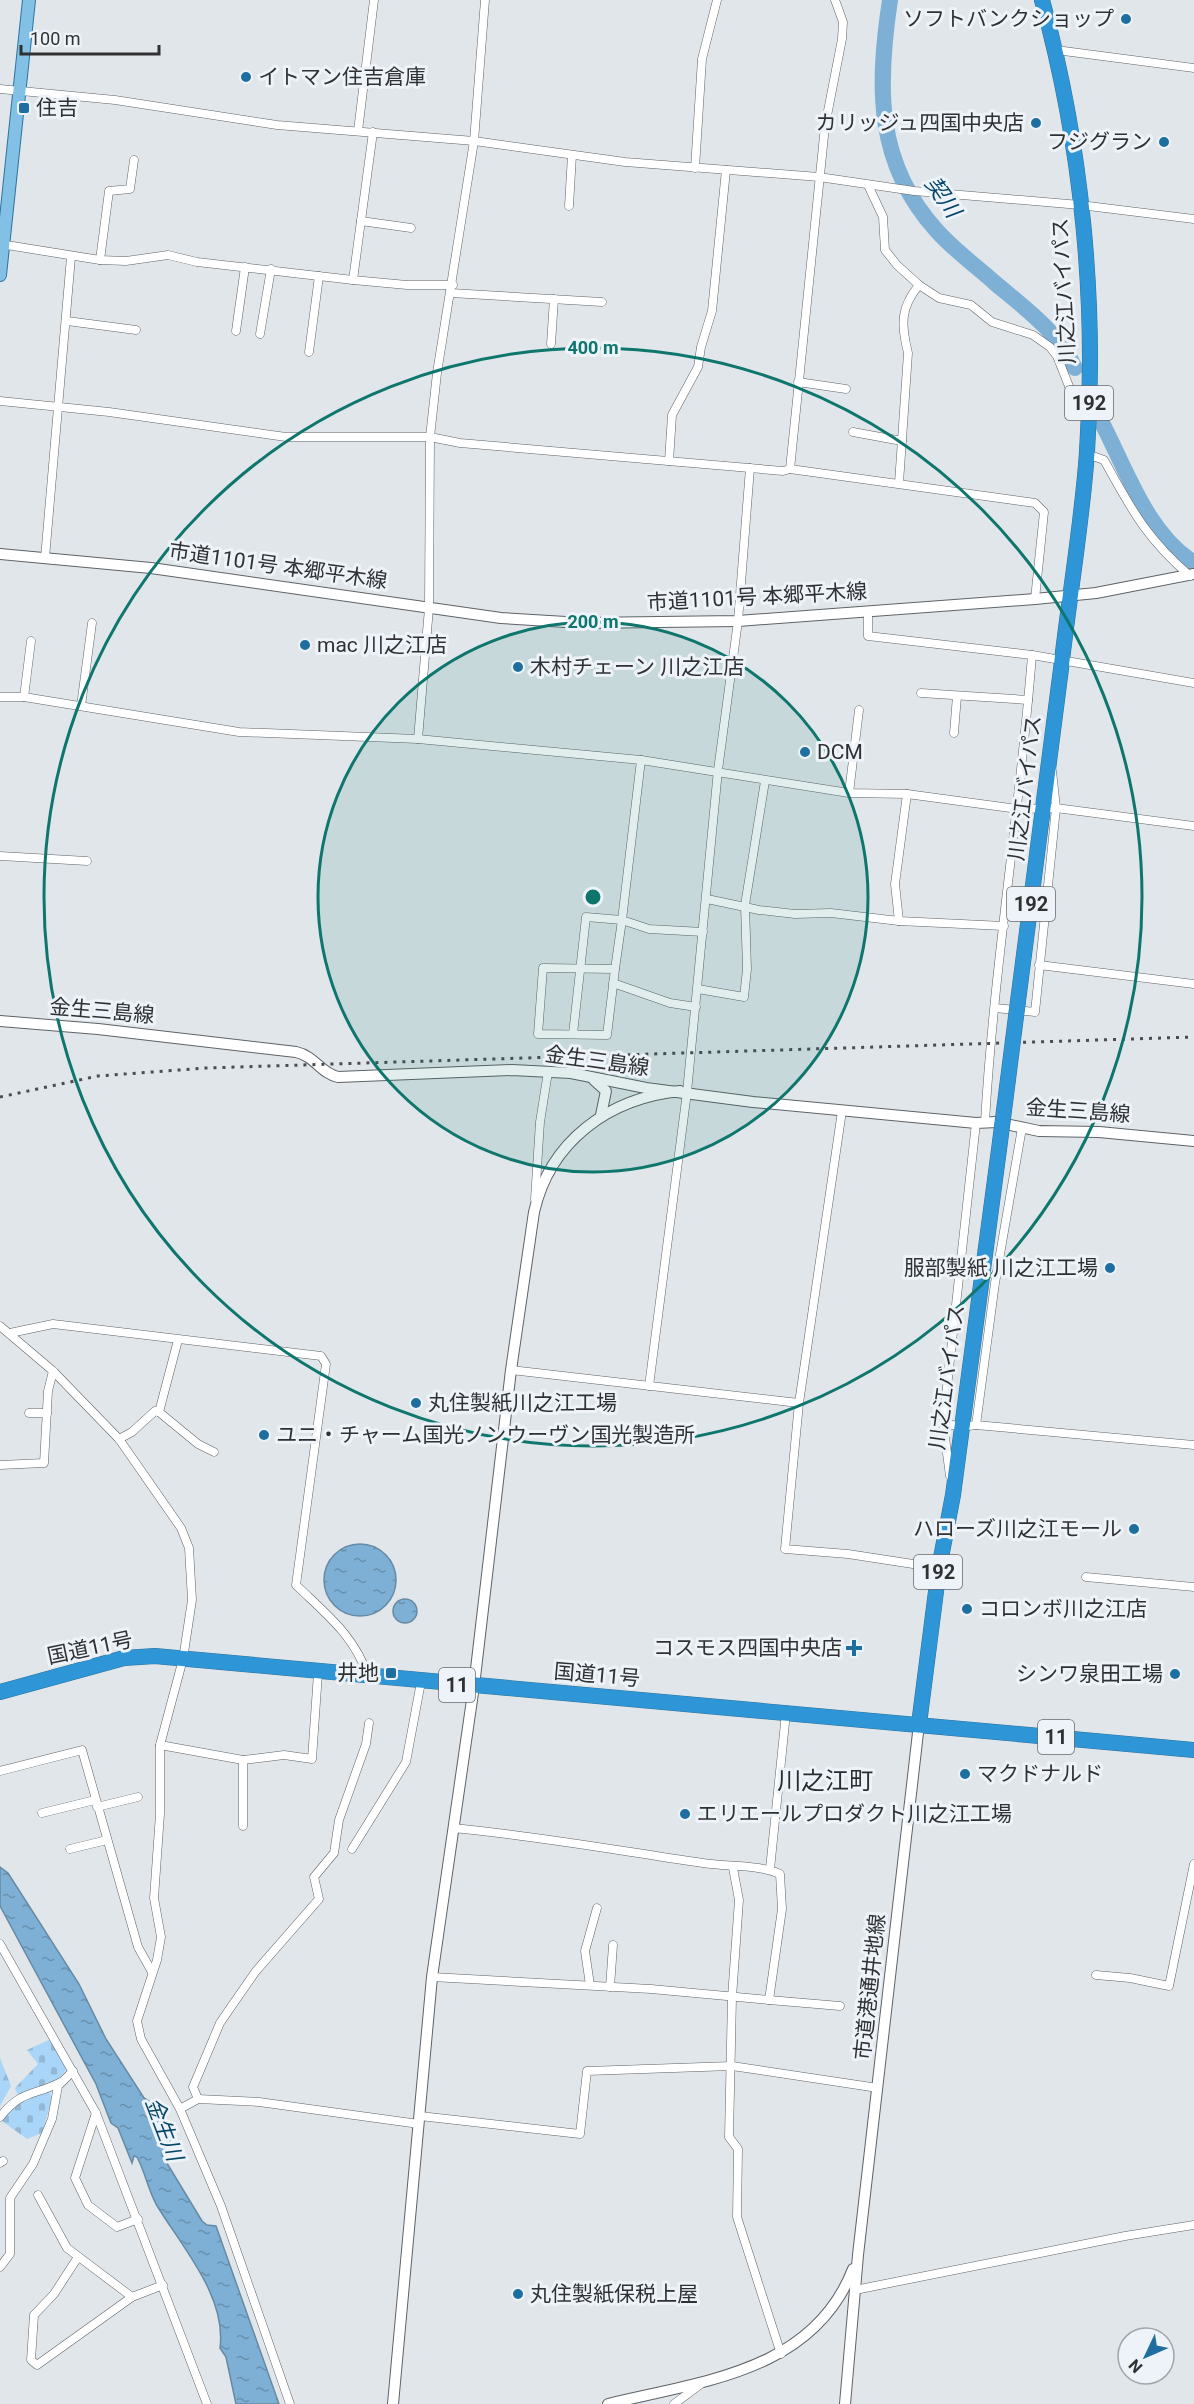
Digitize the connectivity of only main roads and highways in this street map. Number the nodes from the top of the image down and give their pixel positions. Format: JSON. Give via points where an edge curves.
{"nodes":[{"id":1,"x":29,"y":0,"type":"edge"},
{"id":2,"x":1042,"y":0,"type":"edge"},
{"id":3,"x":2,"y":244,"type":"edge"},
{"id":4,"x":0,"y":275,"type":"edge"},
{"id":5,"x":0,"y":1692,"type":"edge"},
{"id":6,"x":919,"y":1724,"type":"junction"},
{"id":7,"x":1194,"y":1750,"type":"edge"}],
"edges":[{"from":1,"to":3,"type":"main road"},
{"from":2,"to":6,"type":"highway","name":"川之江バイパス","number":"192","bridge":true,"via":[[1070,122],[1080,205],[1089,333],[1087,454],[1049,764],[1050,808],[1018,1001],[968,1426],[939,1568]]},
{"from":3,"to":4,"type":"main road"},
{"from":5,"to":6,"type":"highway","name":"国道11号","number":"11","via":[[124,1658],[155,1656]]},
{"from":6,"to":7,"type":"highway","name":"国道11号","number":"11"}]}
